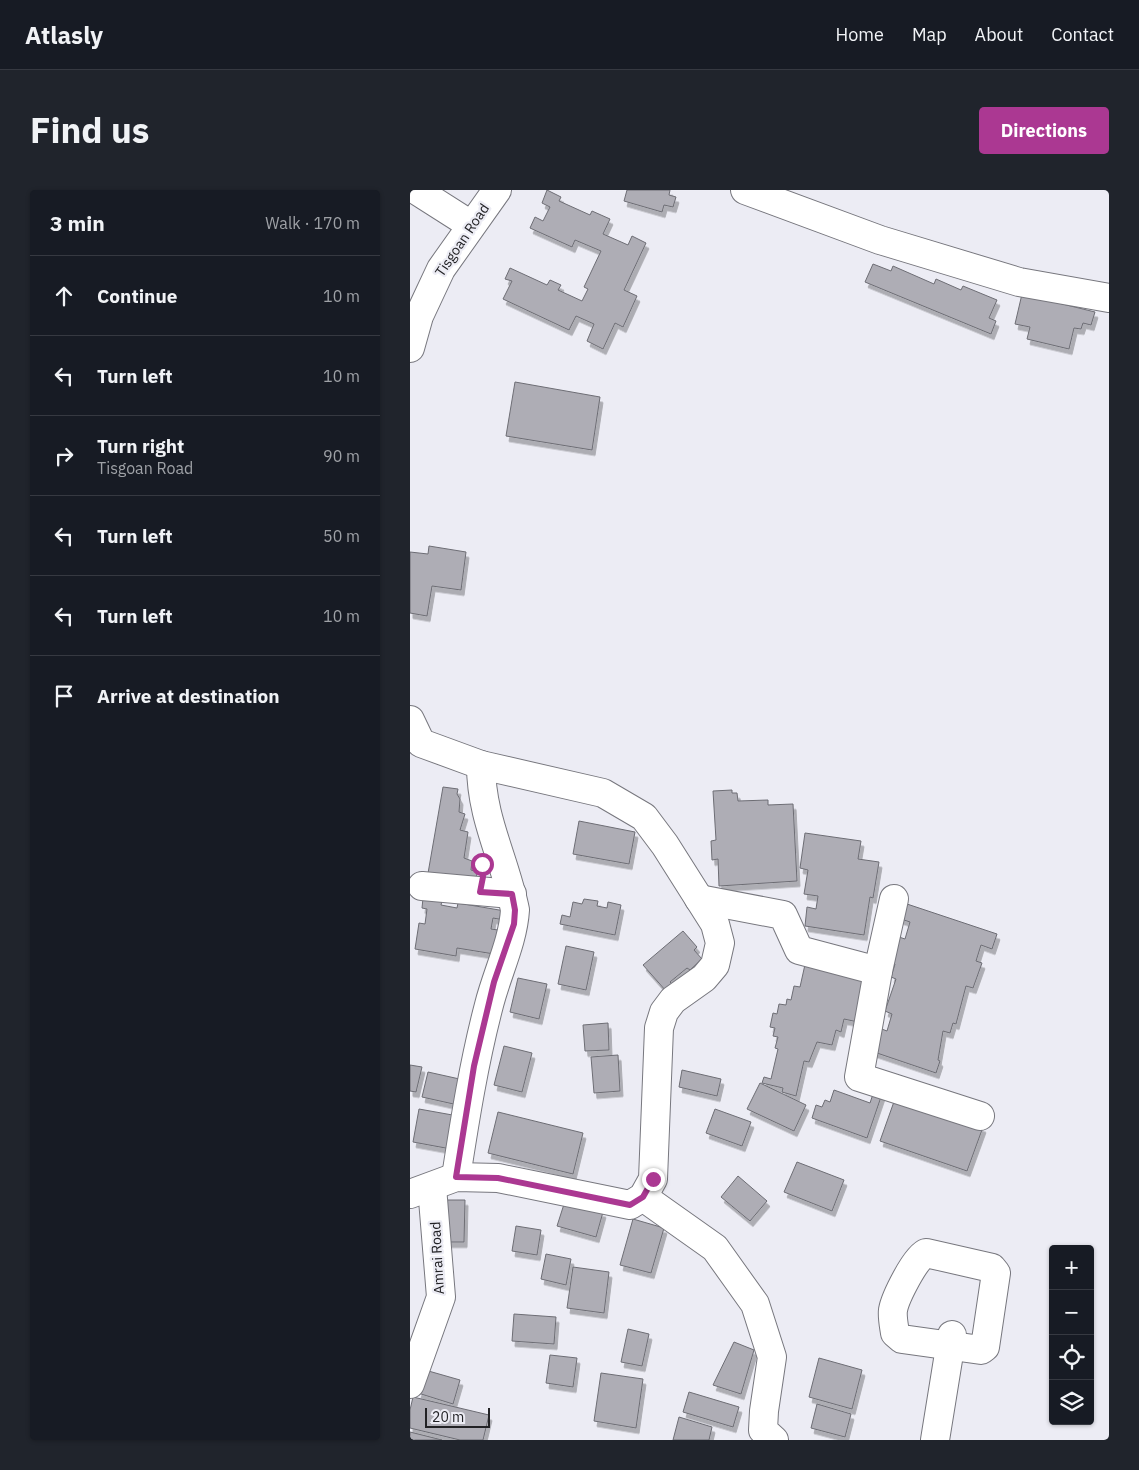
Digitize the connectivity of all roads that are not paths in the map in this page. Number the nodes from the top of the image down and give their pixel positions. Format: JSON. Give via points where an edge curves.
{"nodes":[{"id":1,"x":416,"y":190,"type":"edge"},
{"id":2,"x":497,"y":190,"type":"edge"},
{"id":3,"x":745,"y":190,"type":"edge"},
{"id":4,"x":470,"y":225,"type":"junction"},
{"id":5,"x":1109,"y":298,"type":"edge"},
{"id":6,"x":410,"y":348,"type":"edge"},
{"id":7,"x":414,"y":736,"type":"edge"},
{"id":8,"x":481,"y":765,"type":"junction"},
{"id":9,"x":466,"y":804,"type":"dead end"},
{"id":10,"x":422,"y":886,"type":"dead end"},
{"id":11,"x":480,"y":892,"type":"junction"},
{"id":12,"x":512,"y":894,"type":"junction"},
{"id":13,"x":699,"y":899,"type":"junction"},
{"id":14,"x":894,"y":899,"type":"dead end"},
{"id":15,"x":878,"y":971,"type":"junction"},
{"id":16,"x":980,"y":1116,"type":"dead end"},
{"id":17,"x":433,"y":1186,"type":"edge"},
{"id":18,"x":643,"y":1197,"type":"junction"},
{"id":19,"x":951,"y":1341,"type":"dead end"},
{"id":20,"x":410,"y":1384,"type":"edge"},
{"id":21,"x":774,"y":1440,"type":"edge"},
{"id":22,"x":935,"y":1440,"type":"edge"}],
"edges":[{"from":1,"to":4,"type":"street"},
{"from":2,"to":4,"type":"street","name":"Tisgoan Road"},
{"from":3,"to":5,"type":"street","via":[[880,240],[1019,282]]},
{"from":4,"to":6,"type":"street","name":"Tisgoan Road","via":[[440,269],[419,316]]},
{"from":7,"to":8,"type":"street"},
{"from":8,"to":12,"type":"street","via":[[485,809]]},
{"from":8,"to":13,"type":"street","via":[[603,793],[628,808],[644,818]]},
{"from":9,"to":11,"type":"street","via":[[483,871]]},
{"from":10,"to":11,"type":"street"},
{"from":11,"to":12,"type":"street"},
{"from":12,"to":17,"type":"street","via":[[514,924],[494,982],[474,1066]]},
{"from":13,"to":15,"type":"street","via":[[783,915],[799,950]]},
{"from":13,"to":18,"type":"street","via":[[715,924],[720,943],[715,965],[704,978],[673,1000],[664,1012],[659,1028],[653,1179]]},
{"from":14,"to":15,"type":"street"},
{"from":15,"to":16,"type":"street","via":[[859,1077]]},
{"from":17,"to":18,"type":"street","via":[[498,1178],[630,1205]]},
{"from":17,"to":20,"type":"street","name":"Amrai Road","via":[[441,1297]]},
{"from":18,"to":21,"type":"street","via":[[715,1248],[755,1304],[772,1357],[764,1430]]},
{"from":19,"to":22,"type":"street"}]}
